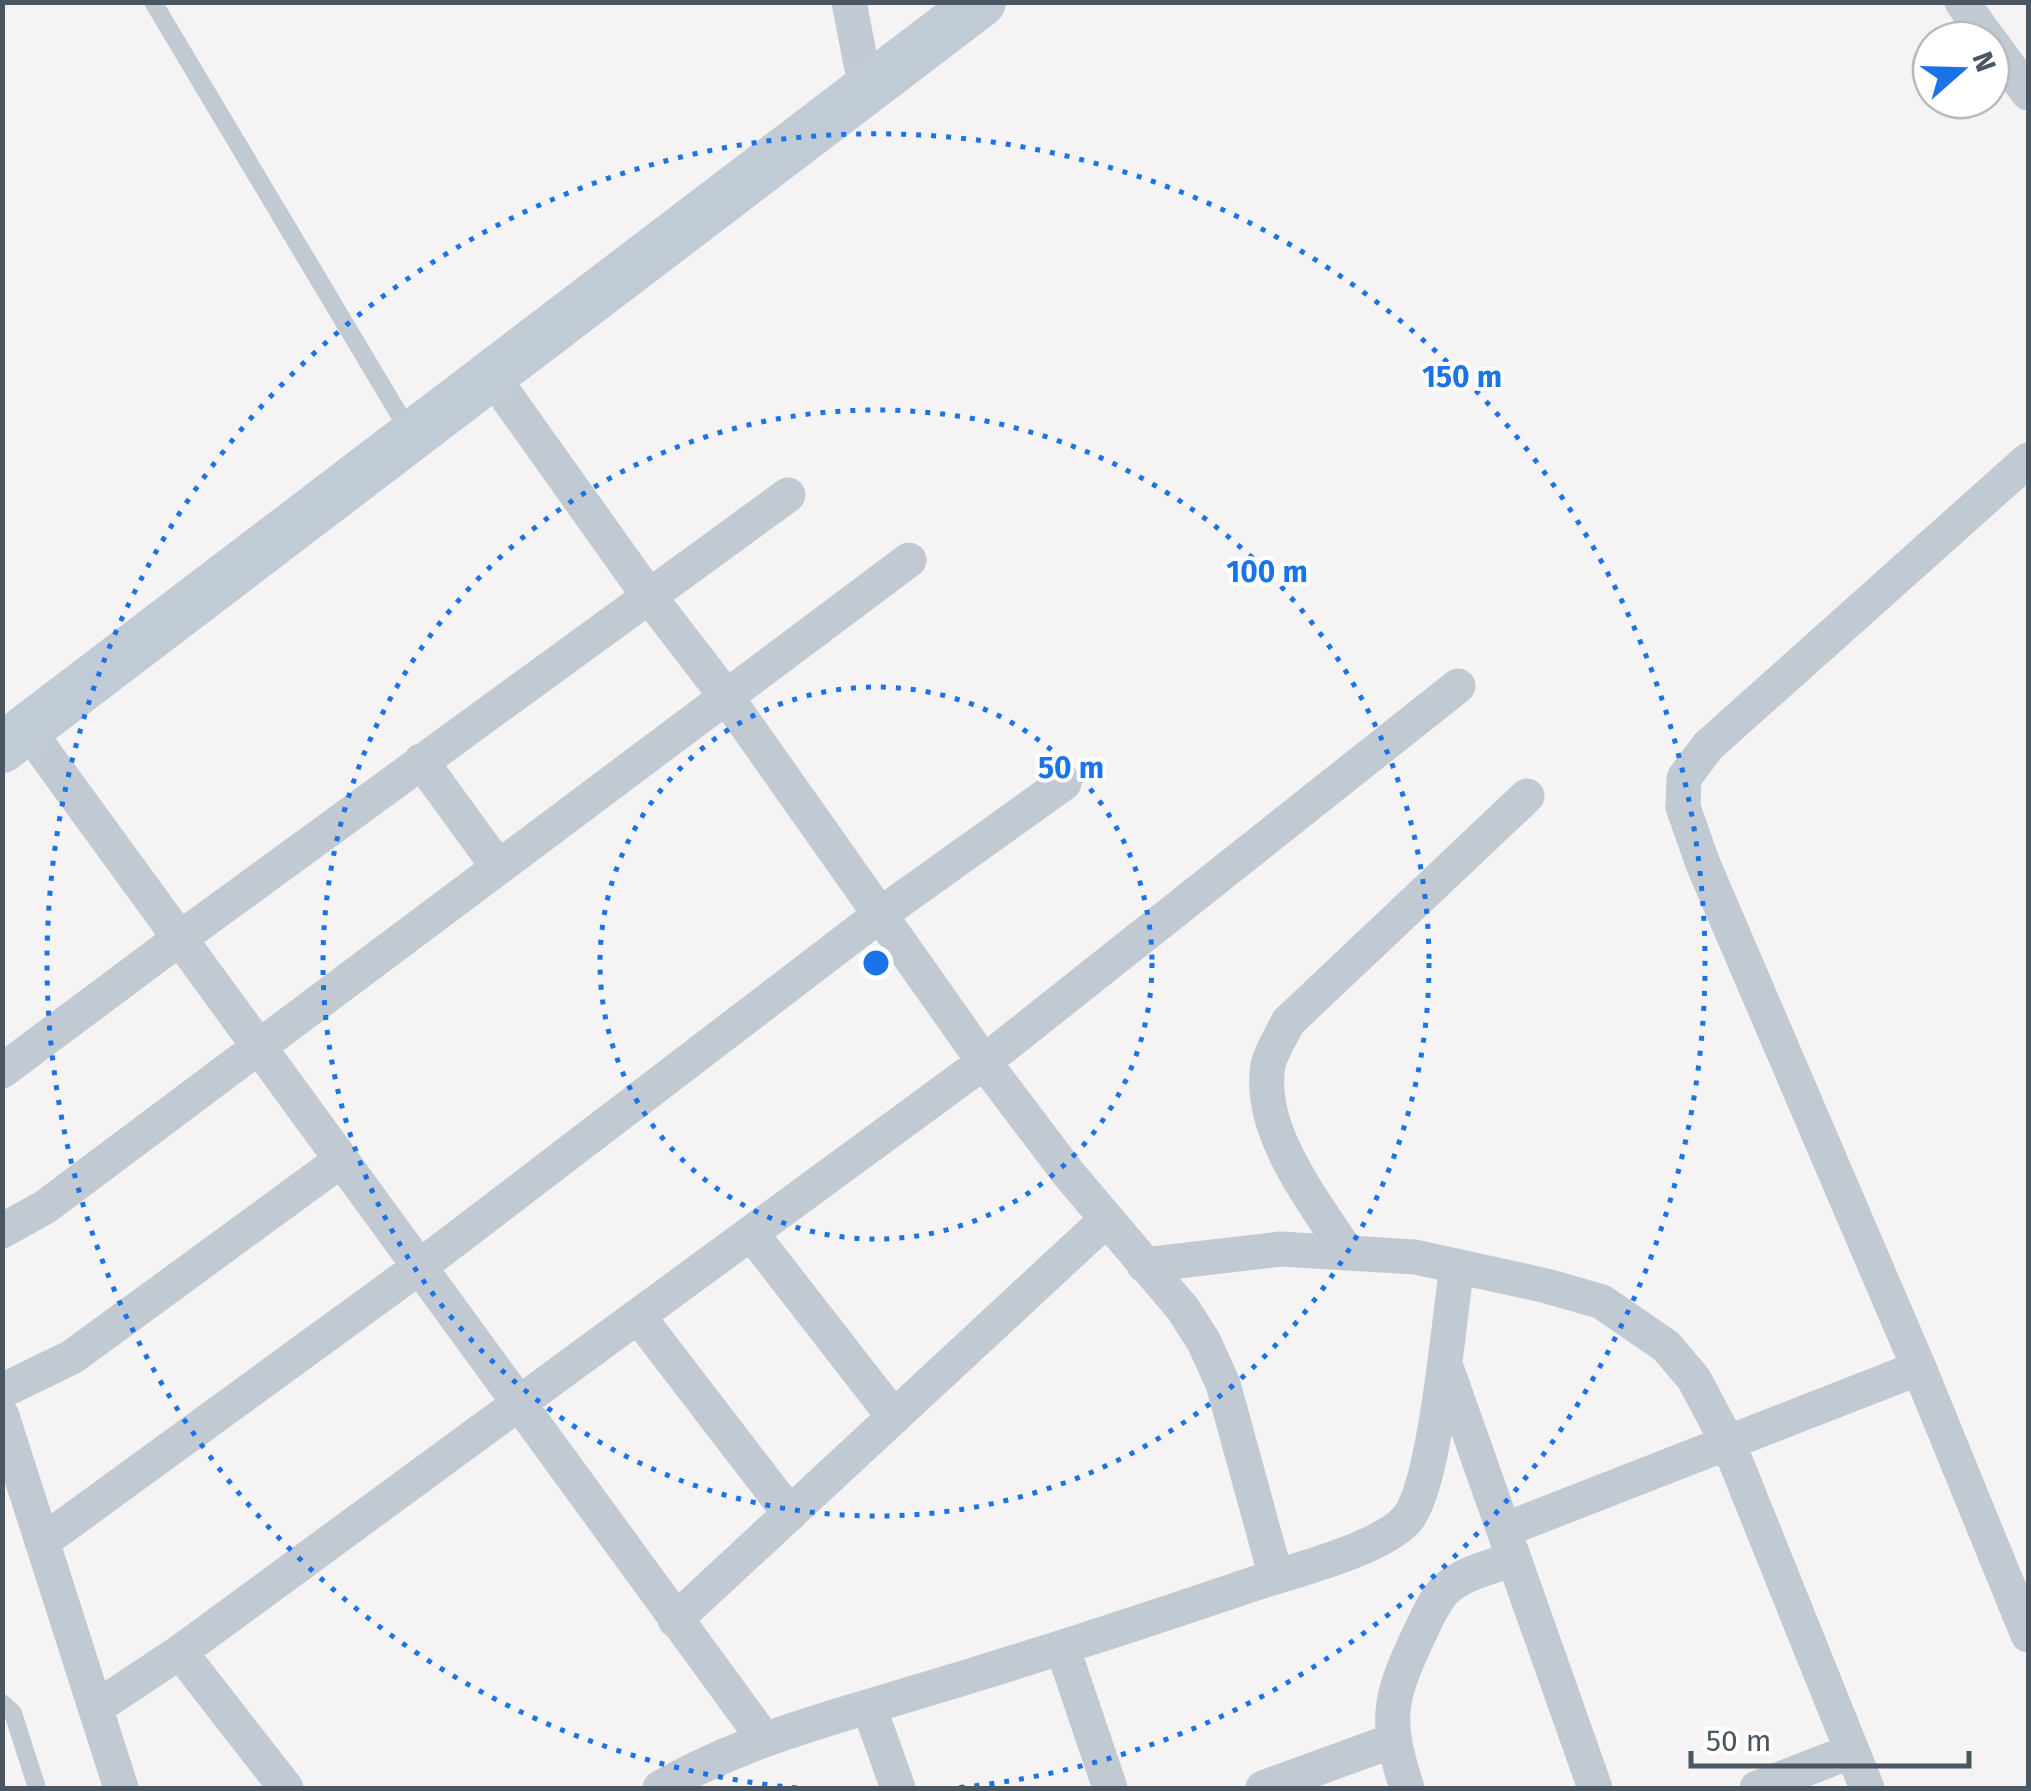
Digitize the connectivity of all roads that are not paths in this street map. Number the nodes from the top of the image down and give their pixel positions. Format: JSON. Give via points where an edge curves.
{"nodes":[{"id":1,"x":153,"y":2,"type":"edge"},
{"id":2,"x":849,"y":2,"type":"edge"},
{"id":3,"x":981,"y":2,"type":"edge"},
{"id":4,"x":2011,"y":65,"type":"edge"},
{"id":5,"x":866,"y":90,"type":"junction"},
{"id":6,"x":2028,"y":93,"type":"edge"},
{"id":7,"x":492,"y":376,"type":"junction"},
{"id":8,"x":412,"y":438,"type":"junction"},
{"id":9,"x":2028,"y":460,"type":"edge"},
{"id":10,"x":788,"y":495,"type":"dead end"},
{"id":11,"x":909,"y":560,"type":"dead end"},
{"id":12,"x":648,"y":595,"type":"junction"},
{"id":13,"x":1458,"y":686,"type":"dead end"},
{"id":14,"x":725,"y":695,"type":"junction"},
{"id":15,"x":15,"y":739,"type":"edge"},
{"id":16,"x":421,"y":761,"type":"junction"},
{"id":17,"x":1064,"y":782,"type":"dead end"},
{"id":18,"x":1527,"y":796,"type":"dead end"},
{"id":19,"x":498,"y":867,"type":"junction"},
{"id":20,"x":881,"y":914,"type":"junction"},
{"id":21,"x":179,"y":938,"type":"junction"},
{"id":22,"x":258,"y":1048,"type":"junction"},
{"id":23,"x":984,"y":1062,"type":"junction"},
{"id":24,"x":2,"y":1071,"type":"edge"},
{"id":25,"x":340,"y":1162,"type":"junction"},
{"id":26,"x":1106,"y":1220,"type":"junction"},
{"id":27,"x":2,"y":1231,"type":"edge"},
{"id":28,"x":750,"y":1233,"type":"junction"},
{"id":29,"x":1346,"y":1252,"type":"junction"},
{"id":30,"x":1144,"y":1265,"type":"junction"},
{"id":31,"x":1457,"y":1266,"type":"junction"},
{"id":32,"x":418,"y":1268,"type":"junction"},
{"id":33,"x":638,"y":1316,"type":"junction"},
{"id":34,"x":1443,"y":1358,"type":"junction"},
{"id":35,"x":1919,"y":1368,"type":"junction"},
{"id":36,"x":2,"y":1392,"type":"edge"},
{"id":37,"x":517,"y":1405,"type":"junction"},
{"id":38,"x":2,"y":1416,"type":"edge"},
{"id":39,"x":894,"y":1417,"type":"junction"},
{"id":40,"x":1728,"y":1445,"type":"junction"},
{"id":41,"x":790,"y":1514,"type":"junction"},
{"id":42,"x":42,"y":1542,"type":"junction"},
{"id":43,"x":1509,"y":1545,"type":"junction"},
{"id":44,"x":1276,"y":1577,"type":"junction"},
{"id":45,"x":675,"y":1620,"type":"junction"},
{"id":46,"x":2028,"y":1635,"type":"edge"},
{"id":47,"x":1063,"y":1649,"type":"junction"},
{"id":48,"x":180,"y":1652,"type":"junction"},
{"id":49,"x":2,"y":1703,"type":"edge"},
{"id":50,"x":97,"y":1706,"type":"junction"},
{"id":51,"x":869,"y":1707,"type":"junction"},
{"id":52,"x":764,"y":1740,"type":"junction"},
{"id":53,"x":1392,"y":1741,"type":"junction"},
{"id":54,"x":1852,"y":1752,"type":"junction"},
{"id":55,"x":38,"y":1788,"type":"edge"},
{"id":56,"x":122,"y":1788,"type":"edge"},
{"id":57,"x":286,"y":1788,"type":"edge"},
{"id":58,"x":660,"y":1788,"type":"edge"},
{"id":59,"x":898,"y":1788,"type":"edge"},
{"id":60,"x":1110,"y":1788,"type":"edge"},
{"id":61,"x":1263,"y":1788,"type":"edge"},
{"id":62,"x":1407,"y":1788,"type":"edge"},
{"id":63,"x":1595,"y":1788,"type":"edge"},
{"id":64,"x":1757,"y":1788,"type":"edge"},
{"id":65,"x":1867,"y":1788,"type":"edge"}],
"edges":[{"from":1,"to":8,"type":"lane"},
{"from":2,"to":5,"type":"street"},
{"from":3,"to":5,"type":"main road"},
{"from":4,"to":6,"type":"street"},
{"from":5,"to":7,"type":"main road"},
{"from":7,"to":8,"type":"main road"},
{"from":7,"to":12,"type":"street"},
{"from":8,"to":15,"type":"main road"},
{"from":9,"to":35,"type":"street","via":[[1708,746],[1684,778],[1683,807],[1704,864]]},
{"from":10,"to":12,"type":"street"},
{"from":11,"to":14,"type":"street"},
{"from":12,"to":14,"type":"street"},
{"from":12,"to":16,"type":"street"},
{"from":13,"to":23,"type":"street"},
{"from":14,"to":19,"type":"street"},
{"from":14,"to":20,"type":"street"},
{"from":15,"to":21,"type":"street"},
{"from":16,"to":19,"type":"street"},
{"from":16,"to":21,"type":"street"},
{"from":17,"to":20,"type":"street"},
{"from":18,"to":29,"type":"street","via":[[1288,1022],[1268,1064],[1269,1105],[1288,1162]]},
{"from":19,"to":22,"type":"street"},
{"from":20,"to":23,"type":"street"},
{"from":20,"to":32,"type":"street"},
{"from":21,"to":22,"type":"street"},
{"from":21,"to":24,"type":"street"},
{"from":22,"to":25,"type":"street"},
{"from":22,"to":27,"type":"street","via":[[45,1208]]},
{"from":23,"to":26,"type":"street"},
{"from":23,"to":28,"type":"street"},
{"from":25,"to":32,"type":"street"},
{"from":25,"to":36,"type":"street","via":[[72,1357]]},
{"from":26,"to":30,"type":"street"},
{"from":26,"to":39,"type":"street"},
{"from":28,"to":33,"type":"street"},
{"from":28,"to":39,"type":"street"},
{"from":29,"to":30,"type":"street","via":[[1281,1250]]},
{"from":29,"to":31,"type":"street"},
{"from":30,"to":44,"type":"street","via":[[1183,1309],[1223,1384]]},
{"from":31,"to":34,"type":"street"},
{"from":31,"to":40,"type":"street","via":[[1602,1302],[1666,1346],[1694,1379]]},
{"from":32,"to":37,"type":"street"},
{"from":32,"to":42,"type":"street"},
{"from":33,"to":37,"type":"street"},
{"from":33,"to":41,"type":"street"},
{"from":34,"to":43,"type":"street"},
{"from":34,"to":44,"type":"street","via":[[1428,1461],[1406,1521],[1374,1542]]},
{"from":35,"to":40,"type":"street"},
{"from":35,"to":46,"type":"street"},
{"from":37,"to":45,"type":"street"},
{"from":37,"to":48,"type":"street"},
{"from":38,"to":42,"type":"street"},
{"from":39,"to":41,"type":"street"},
{"from":40,"to":43,"type":"street"},
{"from":40,"to":54,"type":"street"},
{"from":41,"to":45,"type":"street"},
{"from":42,"to":50,"type":"street"},
{"from":43,"to":53,"type":"street","via":[[1445,1590],[1434,1606],[1399,1677]]},
{"from":43,"to":63,"type":"street"},
{"from":44,"to":47,"type":"street"},
{"from":45,"to":52,"type":"street"},
{"from":47,"to":51,"type":"street"},
{"from":47,"to":60,"type":"street"},
{"from":48,"to":50,"type":"street"},
{"from":48,"to":57,"type":"street"},
{"from":49,"to":55,"type":"lane","via":[[14,1713]]},
{"from":50,"to":56,"type":"street"},
{"from":51,"to":52,"type":"street"},
{"from":51,"to":59,"type":"street"},
{"from":52,"to":58,"type":"street"},
{"from":53,"to":61,"type":"street"},
{"from":53,"to":62,"type":"street"},
{"from":54,"to":64,"type":"street"},
{"from":54,"to":65,"type":"street"}]}
